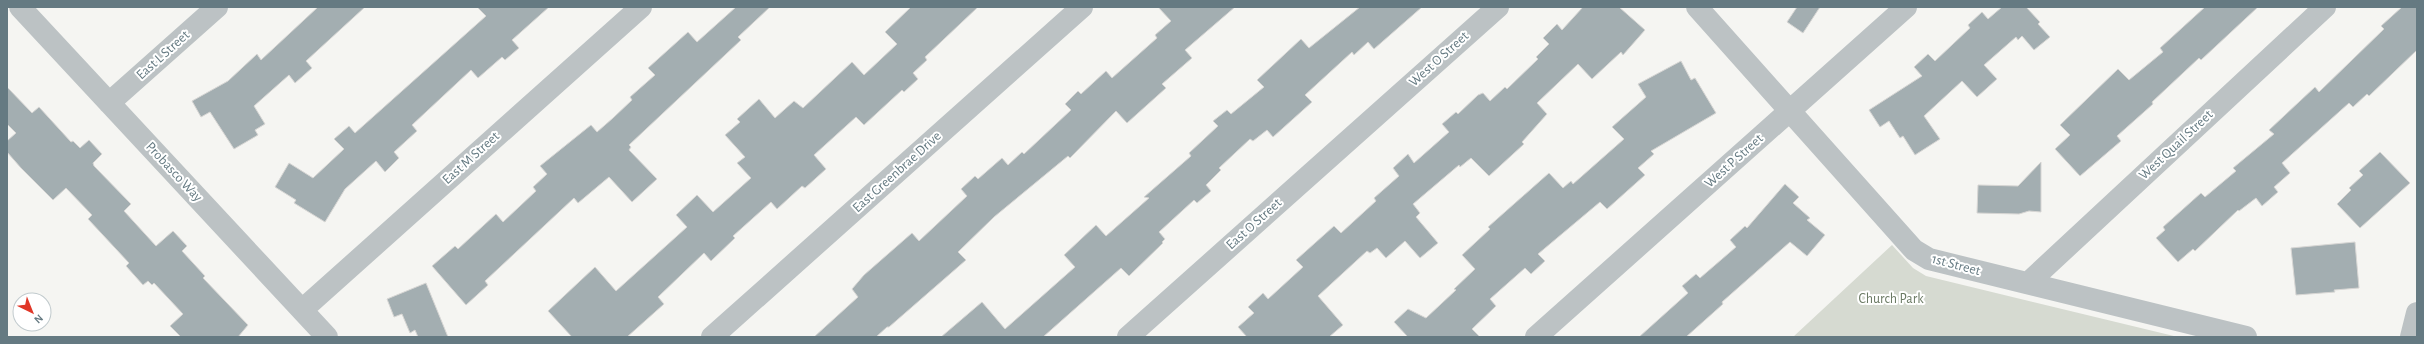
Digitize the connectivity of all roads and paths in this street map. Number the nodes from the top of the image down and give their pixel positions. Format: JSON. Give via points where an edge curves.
{"nodes":[{"id":1,"x":20,"y":7,"type":"edge"},
{"id":2,"x":217,"y":7,"type":"edge"},
{"id":3,"x":641,"y":7,"type":"edge"},
{"id":4,"x":1082,"y":7,"type":"edge"},
{"id":5,"x":1498,"y":7,"type":"edge"},
{"id":6,"x":1697,"y":7,"type":"edge"},
{"id":7,"x":1906,"y":7,"type":"edge"},
{"id":8,"x":2325,"y":7,"type":"edge"},
{"id":9,"x":109,"y":103,"type":"junction"},
{"id":10,"x":1790,"y":111,"type":"junction"},
{"id":11,"x":1380,"y":112,"type":"joint"},
{"id":12,"x":2028,"y":283,"type":"junction"},
{"id":13,"x":302,"y":310,"type":"junction"},
{"id":14,"x":2417,"y":313,"type":"edge"},
{"id":15,"x":327,"y":337,"type":"edge"},
{"id":16,"x":712,"y":337,"type":"edge"},
{"id":17,"x":1128,"y":337,"type":"edge"},
{"id":18,"x":1536,"y":337,"type":"edge"},
{"id":19,"x":2246,"y":337,"type":"edge"},
{"id":20,"x":2411,"y":337,"type":"edge"}],
"edges":[{"from":1,"to":9,"type":"street","name":"Probasco Way"},
{"from":2,"to":9,"type":"street","name":"East L Street"},
{"from":3,"to":13,"type":"street","name":"East M Street"},
{"from":4,"to":16,"type":"street","name":"East Greenbrae Drive"},
{"from":5,"to":11,"type":"street","name":"West O Street"},
{"from":6,"to":10,"type":"street","name":"1st Street"},
{"from":7,"to":10,"type":"street","name":"West P Street"},
{"from":8,"to":12,"type":"street","name":"West Quail Street"},
{"from":9,"to":13,"type":"street","name":"Probasco Way"},
{"from":10,"to":12,"type":"street","name":"1st Street","via":[[1914,250],[1929,259]]},
{"from":10,"to":18,"type":"street","name":"West P Street"},
{"from":11,"to":17,"type":"street","name":"East O Street"},
{"from":12,"to":19,"type":"street","name":"1st Street"},
{"from":13,"to":15,"type":"street","name":"Probasco Way"},
{"from":14,"to":20,"type":"street"}]}
